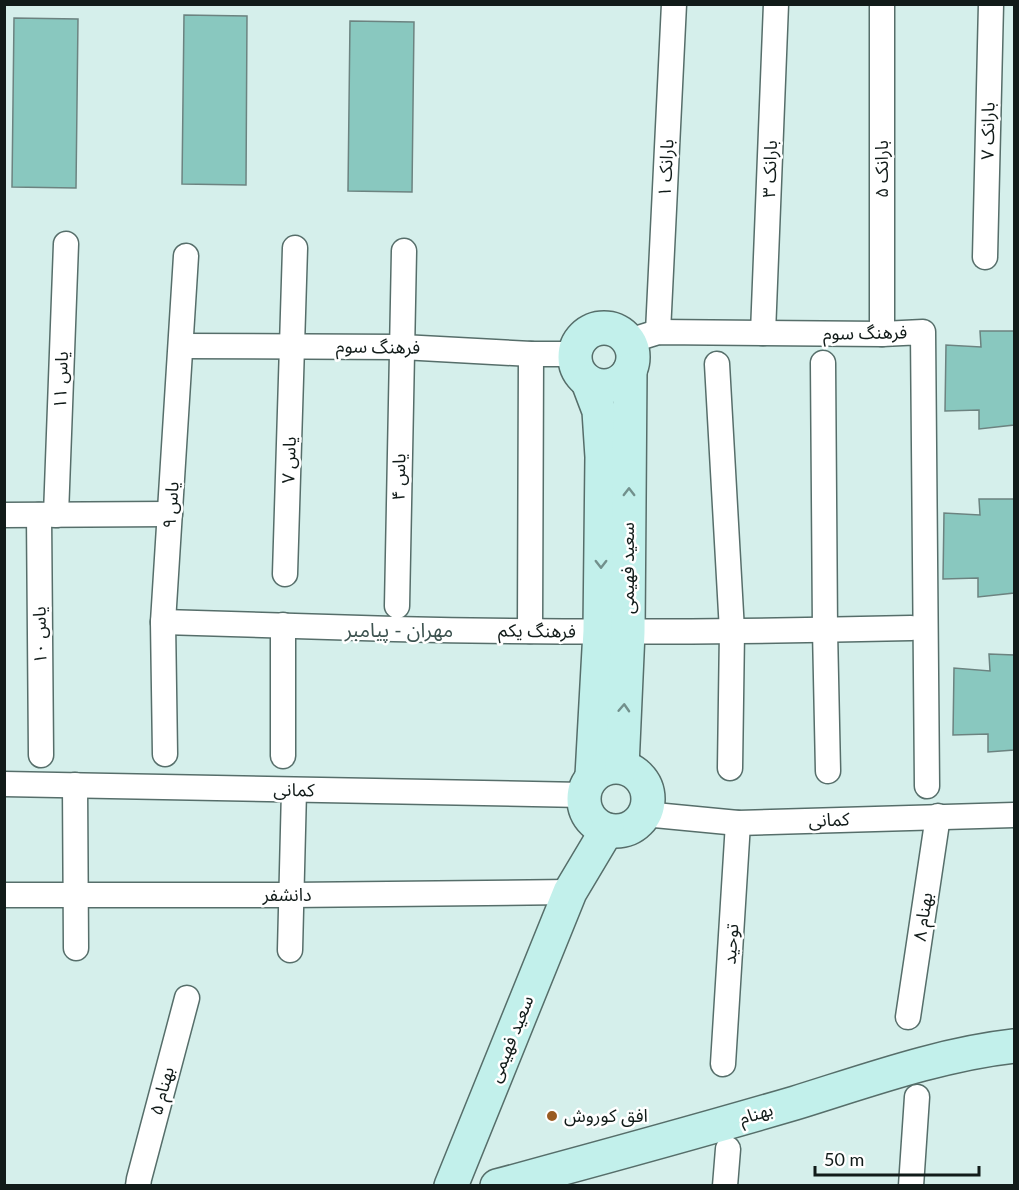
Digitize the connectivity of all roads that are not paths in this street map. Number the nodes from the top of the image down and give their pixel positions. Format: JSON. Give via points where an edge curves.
{"nodes":[{"id":1,"x":674,"y":4,"type":"edge"},
{"id":2,"x":776,"y":4,"type":"edge"},
{"id":3,"x":882,"y":4,"type":"edge"},
{"id":4,"x":991,"y":4,"type":"edge"},
{"id":5,"x":66,"y":244,"type":"dead end"},
{"id":6,"x":296,"y":248,"type":"dead end"},
{"id":7,"x":404,"y":251,"type":"dead end"},
{"id":8,"x":186,"y":256,"type":"dead end"},
{"id":9,"x":985,"y":257,"type":"dead end"},
{"id":10,"x":763,"y":333,"type":"junction"},
{"id":11,"x":882,"y":334,"type":"junction"},
{"id":12,"x":181,"y":346,"type":"junction"},
{"id":13,"x":292,"y":346,"type":"junction"},
{"id":14,"x":402,"y":347,"type":"junction"},
{"id":15,"x":639,"y":348,"type":"junction"},
{"id":16,"x":531,"y":354,"type":"junction"},
{"id":17,"x":823,"y":363,"type":"dead end"},
{"id":18,"x":717,"y":364,"type":"dead end"},
{"id":19,"x":581,"y":368,"type":"junction"},
{"id":20,"x":170,"y":514,"type":"junction"},
{"id":21,"x":4,"y":515,"type":"edge"},
{"id":22,"x":48,"y":515,"type":"junction"},
{"id":23,"x":285,"y":574,"type":"dead end"},
{"id":24,"x":397,"y":606,"type":"dead end"},
{"id":25,"x":163,"y":622,"type":"junction"},
{"id":26,"x":283,"y":626,"type":"junction"},
{"id":27,"x":911,"y":628,"type":"dead end"},
{"id":28,"x":530,"y":630,"type":"junction"},
{"id":29,"x":825,"y":630,"type":"junction"},
{"id":30,"x":732,"y":631,"type":"junction"},
{"id":31,"x":614,"y":632,"type":"junction"},
{"id":32,"x":165,"y":754,"type":"dead end"},
{"id":33,"x":41,"y":755,"type":"dead end"},
{"id":34,"x":283,"y":756,"type":"dead end"},
{"id":35,"x":730,"y":768,"type":"dead end"},
{"id":36,"x":828,"y":771,"type":"dead end"},
{"id":37,"x":599,"y":779,"type":"junction"},
{"id":38,"x":4,"y":784,"type":"edge"},
{"id":39,"x":75,"y":785,"type":"junction"},
{"id":40,"x":927,"y":786,"type":"dead end"},
{"id":41,"x":294,"y":790,"type":"junction"},
{"id":42,"x":644,"y":814,"type":"junction"},
{"id":43,"x":1014,"y":815,"type":"edge"},
{"id":44,"x":938,"y":816,"type":"junction"},
{"id":45,"x":738,"y":823,"type":"junction"},
{"id":46,"x":607,"y":830,"type":"junction"},
{"id":47,"x":570,"y":892,"type":"junction"},
{"id":48,"x":4,"y":895,"type":"edge"},
{"id":49,"x":76,"y":895,"type":"junction"},
{"id":50,"x":291,"y":895,"type":"junction"},
{"id":51,"x":76,"y":948,"type":"dead end"},
{"id":52,"x":290,"y":950,"type":"dead end"},
{"id":53,"x":187,"y":998,"type":"dead end"},
{"id":54,"x":908,"y":1017,"type":"dead end"},
{"id":55,"x":1014,"y":1046,"type":"edge"},
{"id":56,"x":723,"y":1064,"type":"dead end"},
{"id":57,"x":917,"y":1097,"type":"dead end"},
{"id":58,"x":728,"y":1149,"type":"dead end"},
{"id":59,"x":138,"y":1185,"type":"edge"},
{"id":60,"x":451,"y":1185,"type":"edge"},
{"id":61,"x":497,"y":1185,"type":"edge"},
{"id":62,"x":725,"y":1185,"type":"edge"},
{"id":63,"x":911,"y":1185,"type":"edge"}],
"edges":[{"from":1,"to":15,"type":"street","name":"بارانک ۱"},
{"from":2,"to":10,"type":"street","name":"بارانک ۳"},
{"from":3,"to":11,"type":"street","name":"بارانک ۵"},
{"from":4,"to":9,"type":"street","name":"بارانک ۷"},
{"from":5,"to":22,"type":"street","name":"یاس ۱۱"},
{"from":6,"to":13,"type":"street","name":"یاس ۷"},
{"from":7,"to":14,"type":"street","name":"یاس ۴"},
{"from":8,"to":12,"type":"street","name":"یاس ۹"},
{"from":10,"to":11,"type":"street","name":"فرهنگ سوم"},
{"from":10,"to":15,"type":"street","name":"فرهنگ سوم"},
{"from":11,"to":40,"type":"street","name":"فرهنگ سوم","via":[[923,332]]},
{"from":12,"to":13,"type":"street","name":"فرهنگ سوم"},
{"from":12,"to":20,"type":"street","name":"یاس ۹"},
{"from":13,"to":14,"type":"street","name":"فرهنگ سوم"},
{"from":13,"to":23,"type":"street","name":"یاس ۷"},
{"from":14,"to":16,"type":"street","name":"فرهنگ سوم"},
{"from":14,"to":24,"type":"street","name":"یاس ۴"},
{"from":15,"to":19,"type":"main road","via":[[624,378],[616,384],[596,386]]},
{"from":15,"to":19,"type":"main road","via":[[614,329],[595,329],[586,333],[575,348]]},
{"from":31,"to":15,"type":"main road","name":"سعید فهیمی","one_way":true},
{"from":16,"to":19,"type":"street","name":"فرهنگ سوم"},
{"from":16,"to":28,"type":"street"},
{"from":17,"to":29,"type":"street"},
{"from":18,"to":30,"type":"street"},
{"from":19,"to":31,"type":"main road","name":"سعید فهیمی","one_way":true,"via":[[599,411]]},
{"from":20,"to":22,"type":"street"},
{"from":20,"to":25,"type":"street","name":"یاس ۹"},
{"from":21,"to":22,"type":"street"},
{"from":22,"to":33,"type":"street","name":"یاس ۱۰"},
{"from":25,"to":26,"type":"street","name":"فرهنگ یکم"},
{"from":25,"to":32,"type":"street","name":"یاس ۹"},
{"from":26,"to":28,"type":"street","name":"فرهنگ یکم"},
{"from":26,"to":34,"type":"street"},
{"from":27,"to":29,"type":"street","name":"فرهنگ یکم"},
{"from":28,"to":31,"type":"street","name":"فرهنگ یکم"},
{"from":29,"to":30,"type":"street","name":"فرهنگ یکم"},
{"from":29,"to":36,"type":"street"},
{"from":30,"to":31,"type":"street","name":"فرهنگ یکم"},
{"from":30,"to":35,"type":"street"},
{"from":31,"to":37,"type":"main road","name":"سعید فهیمی"},
{"from":37,"to":41,"type":"street","name":"کمانی"},
{"from":37,"to":42,"type":"main road","via":[[631,770],[639,776],[648,794]]},
{"from":37,"to":46,"type":"main road","via":[[584,807],[589,817]]},
{"from":38,"to":39,"type":"street","name":"کمانی"},
{"from":39,"to":41,"type":"street","name":"کمانی"},
{"from":39,"to":49,"type":"street"},
{"from":41,"to":50,"type":"street"},
{"from":42,"to":45,"type":"street","name":"کمانی"},
{"from":42,"to":46,"type":"main road","via":[[628,829]]},
{"from":43,"to":44,"type":"street","name":"کمانی"},
{"from":44,"to":45,"type":"street","name":"کمانی"},
{"from":44,"to":54,"type":"street","name":"بهنام ۸"},
{"from":45,"to":56,"type":"street","name":"توحید"},
{"from":46,"to":47,"type":"main road","name":"سعید فهیمی"},
{"from":47,"to":50,"type":"street","name":"دانشفر"},
{"from":47,"to":60,"type":"main road","name":"سعید فهیمی"},
{"from":48,"to":49,"type":"street","name":"دانشفر"},
{"from":49,"to":50,"type":"street","name":"دانشفر"},
{"from":49,"to":51,"type":"street"},
{"from":50,"to":52,"type":"street"},
{"from":53,"to":59,"type":"street","name":"بهنام ۵"},
{"from":55,"to":61,"type":"main road","name":"بهنام","via":[[945,1059]]},
{"from":57,"to":63,"type":"street"},
{"from":58,"to":62,"type":"street"}]}
